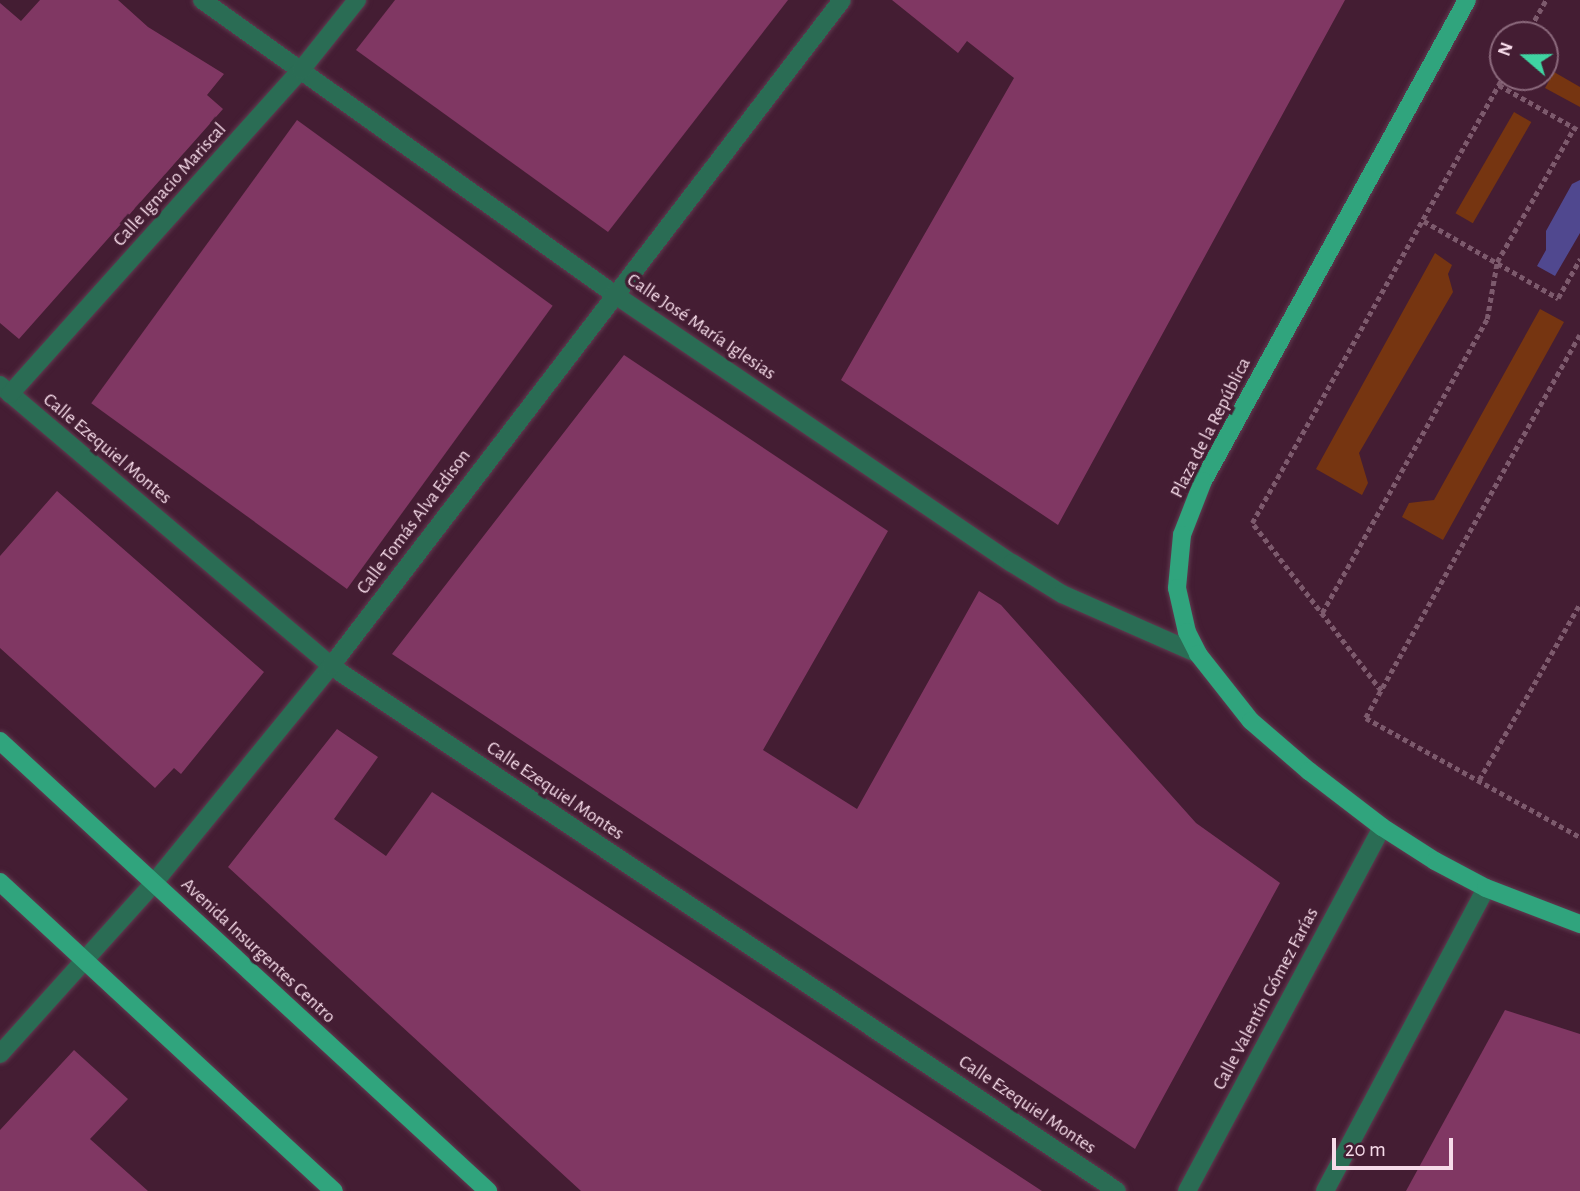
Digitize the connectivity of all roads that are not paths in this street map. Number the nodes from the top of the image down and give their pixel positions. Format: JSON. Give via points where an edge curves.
{"nodes":[{"id":1,"x":202,"y":0,"type":"edge"},
{"id":2,"x":357,"y":0,"type":"edge"},
{"id":3,"x":842,"y":0,"type":"edge"},
{"id":4,"x":1467,"y":0,"type":"edge"},
{"id":5,"x":301,"y":70,"type":"junction"},
{"id":6,"x":614,"y":294,"type":"junction"},
{"id":7,"x":5,"y":390,"type":"edge"},
{"id":8,"x":1198,"y":654,"type":"junction"},
{"id":9,"x":331,"y":666,"type":"junction"},
{"id":10,"x":0,"y":741,"type":"edge"},
{"id":11,"x":1382,"y":827,"type":"junction"},
{"id":12,"x":0,"y":882,"type":"edge"},
{"id":13,"x":153,"y":884,"type":"junction"},
{"id":14,"x":1486,"y":888,"type":"junction"},
{"id":15,"x":1580,"y":924,"type":"edge"},
{"id":16,"x":86,"y":961,"type":"junction"},
{"id":17,"x":0,"y":1054,"type":"edge"},
{"id":18,"x":334,"y":1191,"type":"edge"},
{"id":19,"x":488,"y":1191,"type":"edge"},
{"id":20,"x":1117,"y":1191,"type":"edge"},
{"id":21,"x":1187,"y":1191,"type":"edge"},
{"id":22,"x":1325,"y":1191,"type":"edge"}],
"edges":[{"from":1,"to":5,"type":"street","name":"Calle José María Iglesias"},
{"from":2,"to":5,"type":"street","name":"Calle Ignacio Mariscal"},
{"from":3,"to":6,"type":"street","name":"Calle Tomás Alva Edison"},
{"from":4,"to":8,"type":"main road","name":"Plaza de la República","via":[[1203,481],[1182,535],[1177,588],[1187,632]]},
{"from":5,"to":6,"type":"street","name":"Calle José María Iglesias"},
{"from":5,"to":7,"type":"street","name":"Calle Ignacio Mariscal"},
{"from":6,"to":8,"type":"street","name":"Calle José María Iglesias","via":[[1062,594]]},
{"from":6,"to":9,"type":"street","name":"Calle Tomás Alva Edison"},
{"from":7,"to":9,"type":"street","name":"Calle Ezequiel Montes"},
{"from":8,"to":11,"type":"main road","name":"Plaza de la República","via":[[1251,721]]},
{"from":9,"to":13,"type":"street","name":"Calle Tomás Alva Edison"},
{"from":9,"to":20,"type":"street","name":"Calle Ezequiel Montes"},
{"from":10,"to":13,"type":"main road","name":"Avenida Insurgentes Centro"},
{"from":11,"to":14,"type":"main road","name":"Plaza de la República"},
{"from":11,"to":21,"type":"street","name":"Calle Valentín Gómez Farías"},
{"from":12,"to":16,"type":"main road"},
{"from":13,"to":16,"type":"street","name":"Calle Tomás Alva Edison"},
{"from":13,"to":19,"type":"main road","name":"Avenida Insurgentes Centro"},
{"from":14,"to":15,"type":"main road","name":"Plaza de la República"},
{"from":14,"to":22,"type":"street"},
{"from":16,"to":17,"type":"street","name":"Calle Tomás Alva Edison"},
{"from":16,"to":18,"type":"main road"}]}
